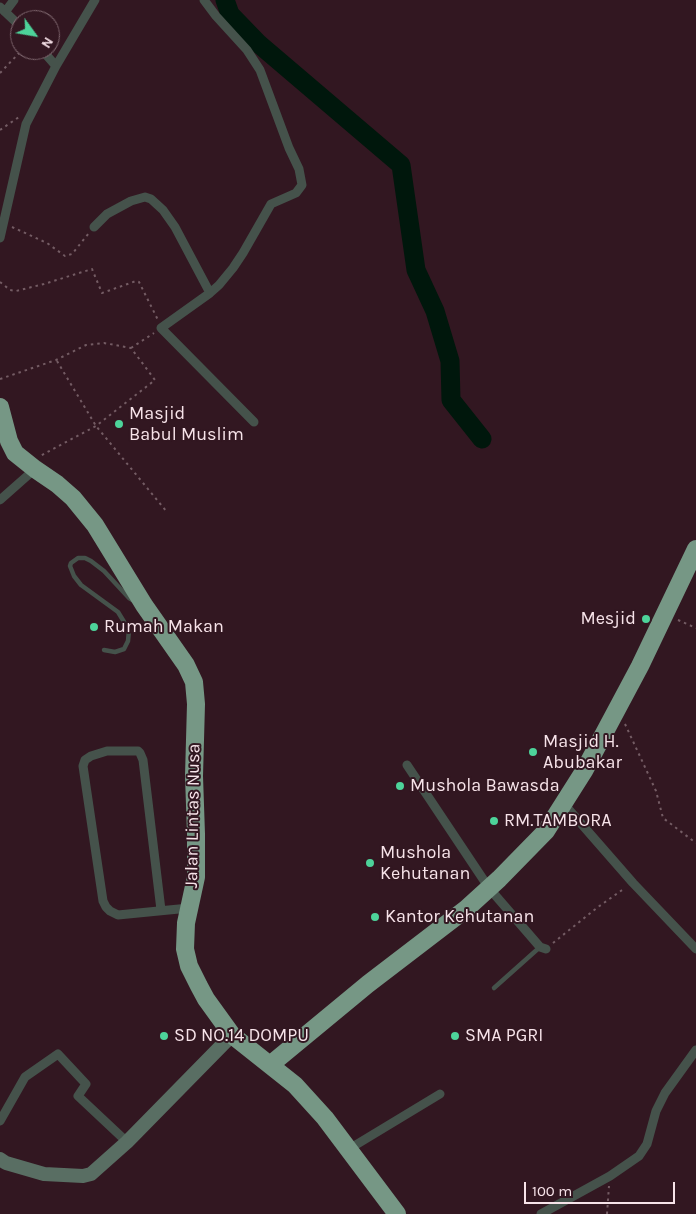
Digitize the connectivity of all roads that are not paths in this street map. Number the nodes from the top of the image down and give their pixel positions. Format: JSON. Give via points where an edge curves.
{"nodes":[{"id":1,"x":14,"y":0,"type":"edge"},
{"id":2,"x":95,"y":0,"type":"edge"},
{"id":3,"x":204,"y":0,"type":"edge"},
{"id":4,"x":2,"y":9,"type":"edge"},
{"id":5,"x":51,"y":60,"type":"edge"},
{"id":6,"x":56,"y":66,"type":"junction"},
{"id":7,"x":2,"y":223,"type":"edge"},
{"id":8,"x":94,"y":227,"type":"road end"},
{"id":9,"x":0,"y":238,"type":"edge"},
{"id":10,"x":210,"y":293,"type":"junction"},
{"id":11,"x":0,"y":406,"type":"edge"},
{"id":12,"x":254,"y":422,"type":"dead end"},
{"id":13,"x":31,"y":466,"type":"junction"},
{"id":14,"x":0,"y":500,"type":"edge"},
{"id":15,"x":696,"y":549,"type":"edge"},
{"id":16,"x":144,"y":605,"type":"junction"},
{"id":17,"x":104,"y":650,"type":"dead end"},
{"id":18,"x":407,"y":765,"type":"dead end"},
{"id":19,"x":564,"y":804,"type":"junction"},
{"id":20,"x":489,"y":888,"type":"junction"},
{"id":21,"x":189,"y":908,"type":"junction"},
{"id":22,"x":161,"y":910,"type":"junction"},
{"id":23,"x":543,"y":948,"type":"joint"},
{"id":24,"x":696,"y":949,"type":"edge"},
{"id":25,"x":494,"y":988,"type":"dead end"},
{"id":26,"x":232,"y":1034,"type":"junction"},
{"id":27,"x":696,"y":1050,"type":"edge"},
{"id":28,"x":270,"y":1064,"type":"junction"},
{"id":29,"x":440,"y":1094,"type":"dead end"},
{"id":30,"x":0,"y":1121,"type":"edge"},
{"id":31,"x":127,"y":1142,"type":"junction"},
{"id":32,"x":349,"y":1149,"type":"junction"},
{"id":33,"x":0,"y":1159,"type":"edge"},
{"id":34,"x":397,"y":1214,"type":"edge"},
{"id":35,"x":541,"y":1214,"type":"edge"}],
"edges":[{"from":1,"to":4,"type":"street"},
{"from":2,"to":6,"type":"street"},
{"from":3,"to":10,"type":"street","via":[[260,70],[299,169],[302,185],[296,193],[271,204],[233,268]]},
{"from":5,"to":6,"type":"street"},
{"from":6,"to":7,"type":"street","via":[[26,124]]},
{"from":7,"to":9,"type":"street"},
{"from":8,"to":10,"type":"street","via":[[116,209],[142,198],[151,198],[175,227]]},
{"from":10,"to":12,"type":"street","via":[[161,328]]},
{"from":11,"to":13,"type":"highway","name":"Jalan Lintas Nusa","via":[[12,448]]},
{"from":13,"to":14,"type":"street"},
{"from":13,"to":16,"type":"highway","name":"Jalan Lintas Nusa","via":[[73,498],[94,525]]},
{"from":15,"to":19,"type":"highway","via":[[618,708]]},
{"from":16,"to":17,"type":"lane","via":[[129,598],[91,561],[85,558],[73,560],[70,566],[81,585],[118,612],[129,630],[124,649],[115,652]]},
{"from":16,"to":21,"type":"highway","name":"Jalan Lintas Nusa","via":[[186,665],[194,682],[196,877]]},
{"from":18,"to":20,"type":"street"},
{"from":19,"to":20,"type":"highway","via":[[546,831]]},
{"from":19,"to":24,"type":"street"},
{"from":20,"to":23,"type":"street"},
{"from":20,"to":28,"type":"highway"},
{"from":21,"to":22,"type":"street"},
{"from":21,"to":26,"type":"highway","name":"Jalan Lintas Nusa","via":[[185,936],[189,966],[206,999]]},
{"from":22,"to":22,"type":"street","via":[[118,914],[106,908],[103,902],[83,766],[90,756],[107,751],[140,753]]},
{"from":23,"to":25,"type":"lane"},
{"from":26,"to":28,"type":"highway","name":"Jalan Lintas Nusa"},
{"from":26,"to":31,"type":"main road"},
{"from":27,"to":35,"type":"street","via":[[665,1093],[644,1150],[610,1176]]},
{"from":28,"to":32,"type":"highway","name":"Jalan Lintas Nusa","via":[[295,1085]]},
{"from":29,"to":32,"type":"street"},
{"from":30,"to":31,"type":"street","via":[[25,1077],[58,1054],[86,1084],[78,1096]]},
{"from":31,"to":33,"type":"main road","via":[[87,1176],[44,1174]]},
{"from":32,"to":34,"type":"highway","name":"Jalan Lintas Nusa"}]}
